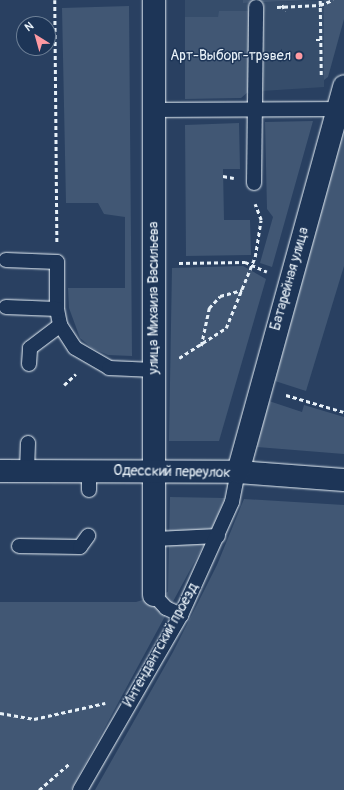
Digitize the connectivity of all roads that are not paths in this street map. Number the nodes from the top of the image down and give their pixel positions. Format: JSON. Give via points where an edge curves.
{"nodes":[{"id":1,"x":154,"y":0,"type":"edge"},
{"id":2,"x":256,"y":7,"type":"dead end"},
{"id":3,"x":344,"y":86,"type":"edge"},
{"id":4,"x":338,"y":109,"type":"junction"},
{"id":5,"x":155,"y":110,"type":"junction"},
{"id":6,"x":253,"y":110,"type":"junction"},
{"id":7,"x":254,"y":183,"type":"road end"},
{"id":8,"x":6,"y":260,"type":"dead end"},
{"id":9,"x":6,"y":306,"type":"dead end"},
{"id":10,"x":57,"y":309,"type":"junction"},
{"id":11,"x":60,"y":324,"type":"junction"},
{"id":12,"x":29,"y":364,"type":"dead end"},
{"id":13,"x":154,"y":370,"type":"junction"},
{"id":14,"x":28,"y":443,"type":"dead end"},
{"id":15,"x":0,"y":471,"type":"edge"},
{"id":16,"x":27,"y":471,"type":"junction"},
{"id":17,"x":155,"y":471,"type":"junction"},
{"id":18,"x":238,"y":472,"type":"junction"},
{"id":19,"x":344,"y":480,"type":"edge"},
{"id":20,"x":88,"y":536,"type":"dead end"},
{"id":21,"x":218,"y":536,"type":"junction"},
{"id":22,"x":155,"y":539,"type":"junction"},
{"id":23,"x":19,"y":546,"type":"dead end"},
{"id":24,"x":154,"y":595,"type":"joint"},
{"id":25,"x":181,"y":615,"type":"junction"},
{"id":26,"x":80,"y":790,"type":"edge"}],
"edges":[{"from":1,"to":5,"type":"street","name":"улица Михаила Васильева"},
{"from":2,"to":6,"type":"lane","via":[[256,100]]},
{"from":3,"to":4,"type":"street","name":"Батарейная улица"},
{"from":4,"to":6,"type":"lane"},
{"from":4,"to":18,"type":"street","name":"Батарейная улица"},
{"from":5,"to":6,"type":"lane"},
{"from":5,"to":13,"type":"street","name":"улица Михаила Васильева"},
{"from":6,"to":7,"type":"lane"},
{"from":8,"to":10,"type":"lane","via":[[57,262]]},
{"from":9,"to":10,"type":"lane"},
{"from":10,"to":11,"type":"lane"},
{"from":11,"to":12,"type":"lane","via":[[30,348]]},
{"from":11,"to":13,"type":"lane","via":[[75,348],[109,368]]},
{"from":13,"to":17,"type":"street","name":"улица Михаила Васильева"},
{"from":14,"to":16,"type":"lane"},
{"from":15,"to":16,"type":"street","name":"Одесский переулок"},
{"from":16,"to":17,"type":"street","name":"Одесский переулок","via":[[89,481]]},
{"from":17,"to":18,"type":"street","name":"Одесский переулок"},
{"from":17,"to":22,"type":"street","name":"улица Михаила Васильева"},
{"from":18,"to":19,"type":"street","name":"Одесский переулок"},
{"from":18,"to":21,"type":"lane","name":"Интендантский проезд","via":[[232,502]]},
{"from":20,"to":23,"type":"lane","via":[[80,547]]},
{"from":21,"to":22,"type":"lane"},
{"from":21,"to":25,"type":"lane","name":"Интендантский проезд"},
{"from":22,"to":24,"type":"street","name":"улица Михаила Васильева"},
{"from":24,"to":25,"type":"lane","via":[[166,608]]},
{"from":25,"to":26,"type":"lane","name":"Интендантский проезд"}]}
